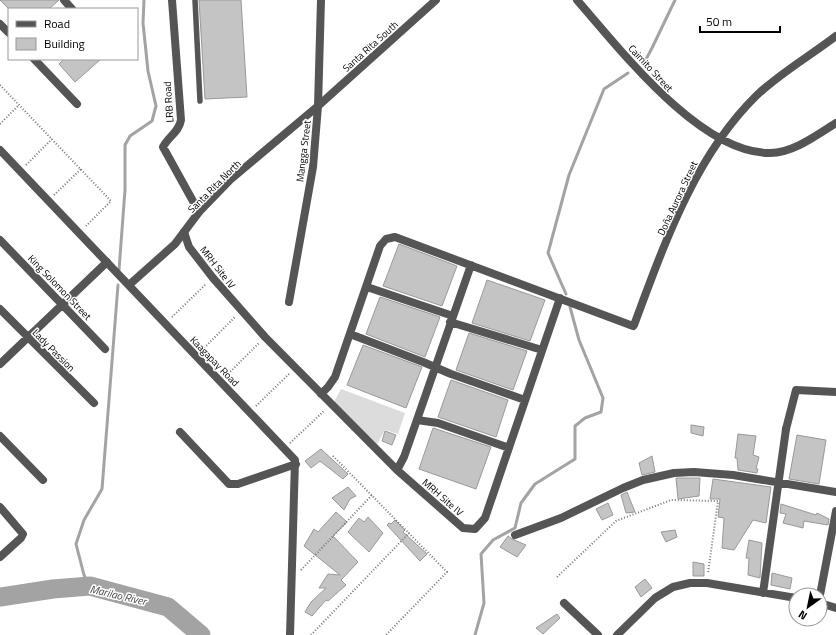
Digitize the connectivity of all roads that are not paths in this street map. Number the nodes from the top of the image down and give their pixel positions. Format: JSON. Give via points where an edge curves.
{"nodes":[{"id":1,"x":64,"y":0,"type":"edge"},
{"id":2,"x":172,"y":0,"type":"edge"},
{"id":3,"x":194,"y":0,"type":"edge"},
{"id":4,"x":321,"y":0,"type":"edge"},
{"id":5,"x":436,"y":0,"type":"edge"},
{"id":6,"x":577,"y":0,"type":"edge"},
{"id":7,"x":71,"y":8,"type":"edge"},
{"id":8,"x":0,"y":24,"type":"edge"},
{"id":9,"x":8,"y":32,"type":"edge"},
{"id":10,"x":836,"y":36,"type":"edge"},
{"id":11,"x":35,"y":60,"type":"edge"},
{"id":12,"x":200,"y":101,"type":"dead end"},
{"id":13,"x":77,"y":104,"type":"dead end"},
{"id":14,"x":318,"y":106,"type":"junction"},
{"id":15,"x":836,"y":123,"type":"edge"},
{"id":16,"x":721,"y":138,"type":"junction"},
{"id":17,"x":0,"y":150,"type":"edge"},
{"id":18,"x":199,"y":212,"type":"junction"},
{"id":19,"x":184,"y":232,"type":"junction"},
{"id":20,"x":0,"y":240,"type":"edge"},
{"id":21,"x":107,"y":262,"type":"junction"},
{"id":22,"x":471,"y":265,"type":"junction"},
{"id":23,"x":129,"y":285,"type":"junction"},
{"id":24,"x":367,"y":287,"type":"junction"},
{"id":25,"x":560,"y":298,"type":"junction"},
{"id":26,"x":289,"y":302,"type":"dead end"},
{"id":27,"x":63,"y":305,"type":"junction"},
{"id":28,"x":0,"y":309,"type":"edge"},
{"id":29,"x":452,"y":319,"type":"junction"},
{"id":30,"x":350,"y":334,"type":"junction"},
{"id":31,"x":28,"y":338,"type":"junction"},
{"id":32,"x":105,"y":349,"type":"dead end"},
{"id":33,"x":542,"y":350,"type":"junction"},
{"id":34,"x":0,"y":364,"type":"edge"},
{"id":35,"x":436,"y":367,"type":"junction"},
{"id":36,"x":836,"y":392,"type":"edge"},
{"id":37,"x":321,"y":394,"type":"junction"},
{"id":38,"x":525,"y":400,"type":"junction"},
{"id":39,"x":94,"y":403,"type":"dead end"},
{"id":40,"x":417,"y":420,"type":"junction"},
{"id":41,"x":180,"y":432,"type":"dead end"},
{"id":42,"x":0,"y":436,"type":"edge"},
{"id":43,"x":509,"y":448,"type":"junction"},
{"id":44,"x":296,"y":464,"type":"junction"},
{"id":45,"x":397,"y":470,"type":"junction"},
{"id":46,"x":43,"y":480,"type":"dead end"},
{"id":47,"x":778,"y":482,"type":"junction"},
{"id":48,"x":836,"y":492,"type":"edge"},
{"id":49,"x":0,"y":507,"type":"edge"},
{"id":50,"x":836,"y":511,"type":"edge"},
{"id":51,"x":515,"y":535,"type":"dead end"},
{"id":52,"x":0,"y":557,"type":"edge"},
{"id":53,"x":822,"y":587,"type":"edge"},
{"id":54,"x":763,"y":593,"type":"junction"},
{"id":55,"x":788,"y":597,"type":"edge"},
{"id":56,"x":564,"y":603,"type":"dead end"},
{"id":57,"x":290,"y":635,"type":"edge"},
{"id":58,"x":598,"y":635,"type":"edge"},
{"id":59,"x":617,"y":635,"type":"edge"}],
"edges":[{"from":1,"to":7,"type":"street"},
{"from":2,"to":18,"type":"street","name":"LRB Road","via":[[181,120],[179,127],[164,147]]},
{"from":3,"to":12,"type":"lane"},
{"from":4,"to":14,"type":"street","name":"Mangga Street"},
{"from":5,"to":14,"type":"street","name":"Santa Rita South"},
{"from":6,"to":16,"type":"street","name":"Caimito Street","via":[[663,97]]},
{"from":8,"to":9,"type":"street"},
{"from":10,"to":16,"type":"street","name":"Doña Aurora Street","via":[[756,96]]},
{"from":11,"to":13,"type":"street"},
{"from":14,"to":18,"type":"street","name":"Santa Rita North","via":[[230,180]]},
{"from":14,"to":26,"type":"street","name":"Mangga Street","via":[[313,168]]},
{"from":15,"to":16,"type":"street","name":"Caimito Street","via":[[781,152],[748,150]]},
{"from":16,"to":25,"type":"street","name":"Doña Aurora Street","via":[[689,191],[634,325]]},
{"from":17,"to":21,"type":"street","name":"Kaagapay Road"},
{"from":18,"to":19,"type":"street","name":"Santa Rita North"},
{"from":19,"to":23,"type":"street","name":"Santa Rita North","via":[[175,244]]},
{"from":19,"to":37,"type":"street","name":"MRH Site IV","via":[[189,247],[213,278],[265,337]]},
{"from":20,"to":27,"type":"street","name":"King Solomon Street"},
{"from":21,"to":23,"type":"street","name":"Kaagapay Road"},
{"from":21,"to":27,"type":"street"},
{"from":22,"to":24,"type":"street","via":[[394,237],[386,239],[380,246]]},
{"from":22,"to":25,"type":"street"},
{"from":22,"to":29,"type":"street"},
{"from":23,"to":44,"type":"street","name":"Kaagapay Road","via":[[293,457]]},
{"from":24,"to":29,"type":"street"},
{"from":24,"to":30,"type":"street"},
{"from":25,"to":33,"type":"street","name":"MRH Site IV"},
{"from":27,"to":31,"type":"street"},
{"from":27,"to":32,"type":"street","name":"King Solomon Street"},
{"from":28,"to":31,"type":"street","name":"Lady Passion"},
{"from":29,"to":33,"type":"street"},
{"from":29,"to":35,"type":"street"},
{"from":30,"to":35,"type":"street"},
{"from":30,"to":37,"type":"street","via":[[335,377]]},
{"from":31,"to":34,"type":"street"},
{"from":31,"to":39,"type":"street","name":"Lady Passion"},
{"from":33,"to":38,"type":"street","name":"MRH Site IV"},
{"from":35,"to":38,"type":"street"},
{"from":35,"to":40,"type":"street"},
{"from":36,"to":47,"type":"street","via":[[796,390],[786,429]]},
{"from":37,"to":45,"type":"street","name":"MRH Site IV"},
{"from":38,"to":43,"type":"street","name":"MRH Site IV"},
{"from":40,"to":43,"type":"street","via":[[438,423]]},
{"from":40,"to":45,"type":"street"},
{"from":41,"to":44,"type":"street","via":[[229,484],[238,484]]},
{"from":42,"to":46,"type":"street"},
{"from":43,"to":45,"type":"street","name":"MRH Site IV","via":[[485,518],[475,529],[463,528]]},
{"from":44,"to":57,"type":"street"},
{"from":47,"to":48,"type":"street"},
{"from":47,"to":51,"type":"street","via":[[694,472],[658,476],[623,488],[562,518]]},
{"from":47,"to":54,"type":"street"},
{"from":49,"to":52,"type":"street","via":[[23,534]]},
{"from":50,"to":53,"type":"street"},
{"from":54,"to":55,"type":"street"},
{"from":54,"to":59,"type":"street","via":[[706,582],[673,587],[655,598]]},
{"from":56,"to":58,"type":"street"}]}
